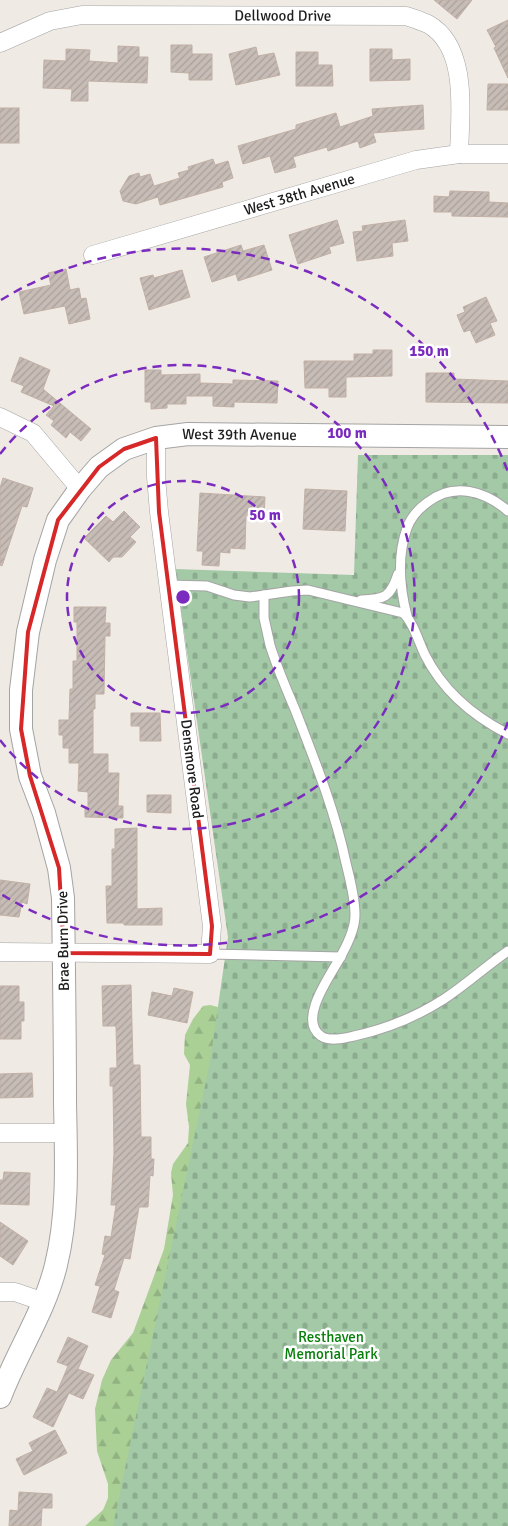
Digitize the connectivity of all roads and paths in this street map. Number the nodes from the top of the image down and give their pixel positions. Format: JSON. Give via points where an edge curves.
{"nodes":[{"id":1,"x":0,"y":43,"type":"edge"},
{"id":2,"x":459,"y":154,"type":"junction"},
{"id":3,"x":508,"y":154,"type":"edge"},
{"id":4,"x":93,"y":255,"type":"dead end"},
{"id":5,"x":0,"y":417,"type":"edge"},
{"id":6,"x":508,"y":437,"type":"edge"},
{"id":7,"x":156,"y":438,"type":"junction"},
{"id":8,"x":80,"y":489,"type":"junction"},
{"id":9,"x":508,"y":511,"type":"edge"},
{"id":10,"x":401,"y":565,"type":"junction"},
{"id":11,"x":168,"y":584,"type":"junction"},
{"id":12,"x":264,"y":596,"type":"junction"},
{"id":13,"x":350,"y":601,"type":"junction"},
{"id":14,"x":407,"y":616,"type":"junction"},
{"id":15,"x":508,"y":734,"type":"edge"},
{"id":16,"x":508,"y":951,"type":"edge"},
{"id":17,"x":0,"y":952,"type":"edge"},
{"id":18,"x":64,"y":952,"type":"junction"},
{"id":19,"x":210,"y":954,"type":"junction"},
{"id":20,"x":341,"y":957,"type":"junction"},
{"id":21,"x":0,"y":1133,"type":"edge"},
{"id":22,"x":66,"y":1133,"type":"junction"},
{"id":23,"x":0,"y":1292,"type":"edge"},
{"id":24,"x":44,"y":1302,"type":"junction"},
{"id":25,"x":0,"y":1397,"type":"edge"}],
"edges":[{"from":1,"to":2,"type":"street","name":"Dellwood Drive","via":[[50,21],[82,15],[406,16],[429,25],[447,41],[456,62]]},
{"from":2,"to":3,"type":"street","name":"West 38th Avenue"},
{"from":2,"to":4,"type":"street","name":"West 38th Avenue","via":[[416,160]]},
{"from":5,"to":8,"type":"street","via":[[33,434]]},
{"from":6,"to":7,"type":"street","name":"West 39th Avenue","via":[[188,434]]},
{"from":7,"to":8,"type":"street","name":"West 39th Avenue","via":[[124,449],[99,467]]},
{"from":7,"to":11,"type":"street","name":"Densmore Road","via":[[157,494]]},
{"from":8,"to":18,"type":"street","name":"Brae Burn Drive","via":[[58,520],[45,560],[28,632],[21,690],[21,729],[30,776],[59,868]]},
{"from":9,"to":10,"type":"lane","via":[[483,494],[461,490],[434,497],[418,509],[406,529]]},
{"from":10,"to":13,"type":"lane","via":[[387,596]]},
{"from":10,"to":14,"type":"lane","via":[[402,597]]},
{"from":11,"to":12,"type":"lane","via":[[207,586],[243,596]]},
{"from":11,"to":19,"type":"street","name":"Densmore Road","via":[[212,926]]},
{"from":12,"to":13,"type":"lane","via":[[308,590]]},
{"from":12,"to":20,"type":"lane","via":[[264,618],[270,645],[330,803],[349,876],[355,917]]},
{"from":13,"to":14,"type":"lane"},
{"from":14,"to":15,"type":"lane","via":[[426,657],[450,693],[471,712]]},
{"from":16,"to":20,"type":"lane","via":[[444,999],[421,1012],[376,1031],[326,1038],[315,1030],[314,1011],[319,993]]},
{"from":17,"to":18,"type":"street"},
{"from":18,"to":19,"type":"street"},
{"from":18,"to":22,"type":"street","name":"Brae Burn Drive"},
{"from":19,"to":20,"type":"lane"},
{"from":21,"to":22,"type":"street"},
{"from":22,"to":24,"type":"street","name":"Brae Burn Drive","via":[[61,1242]]},
{"from":23,"to":24,"type":"street","via":[[15,1292]]},
{"from":24,"to":25,"type":"street","name":"Brae Burn Drive"}]}
